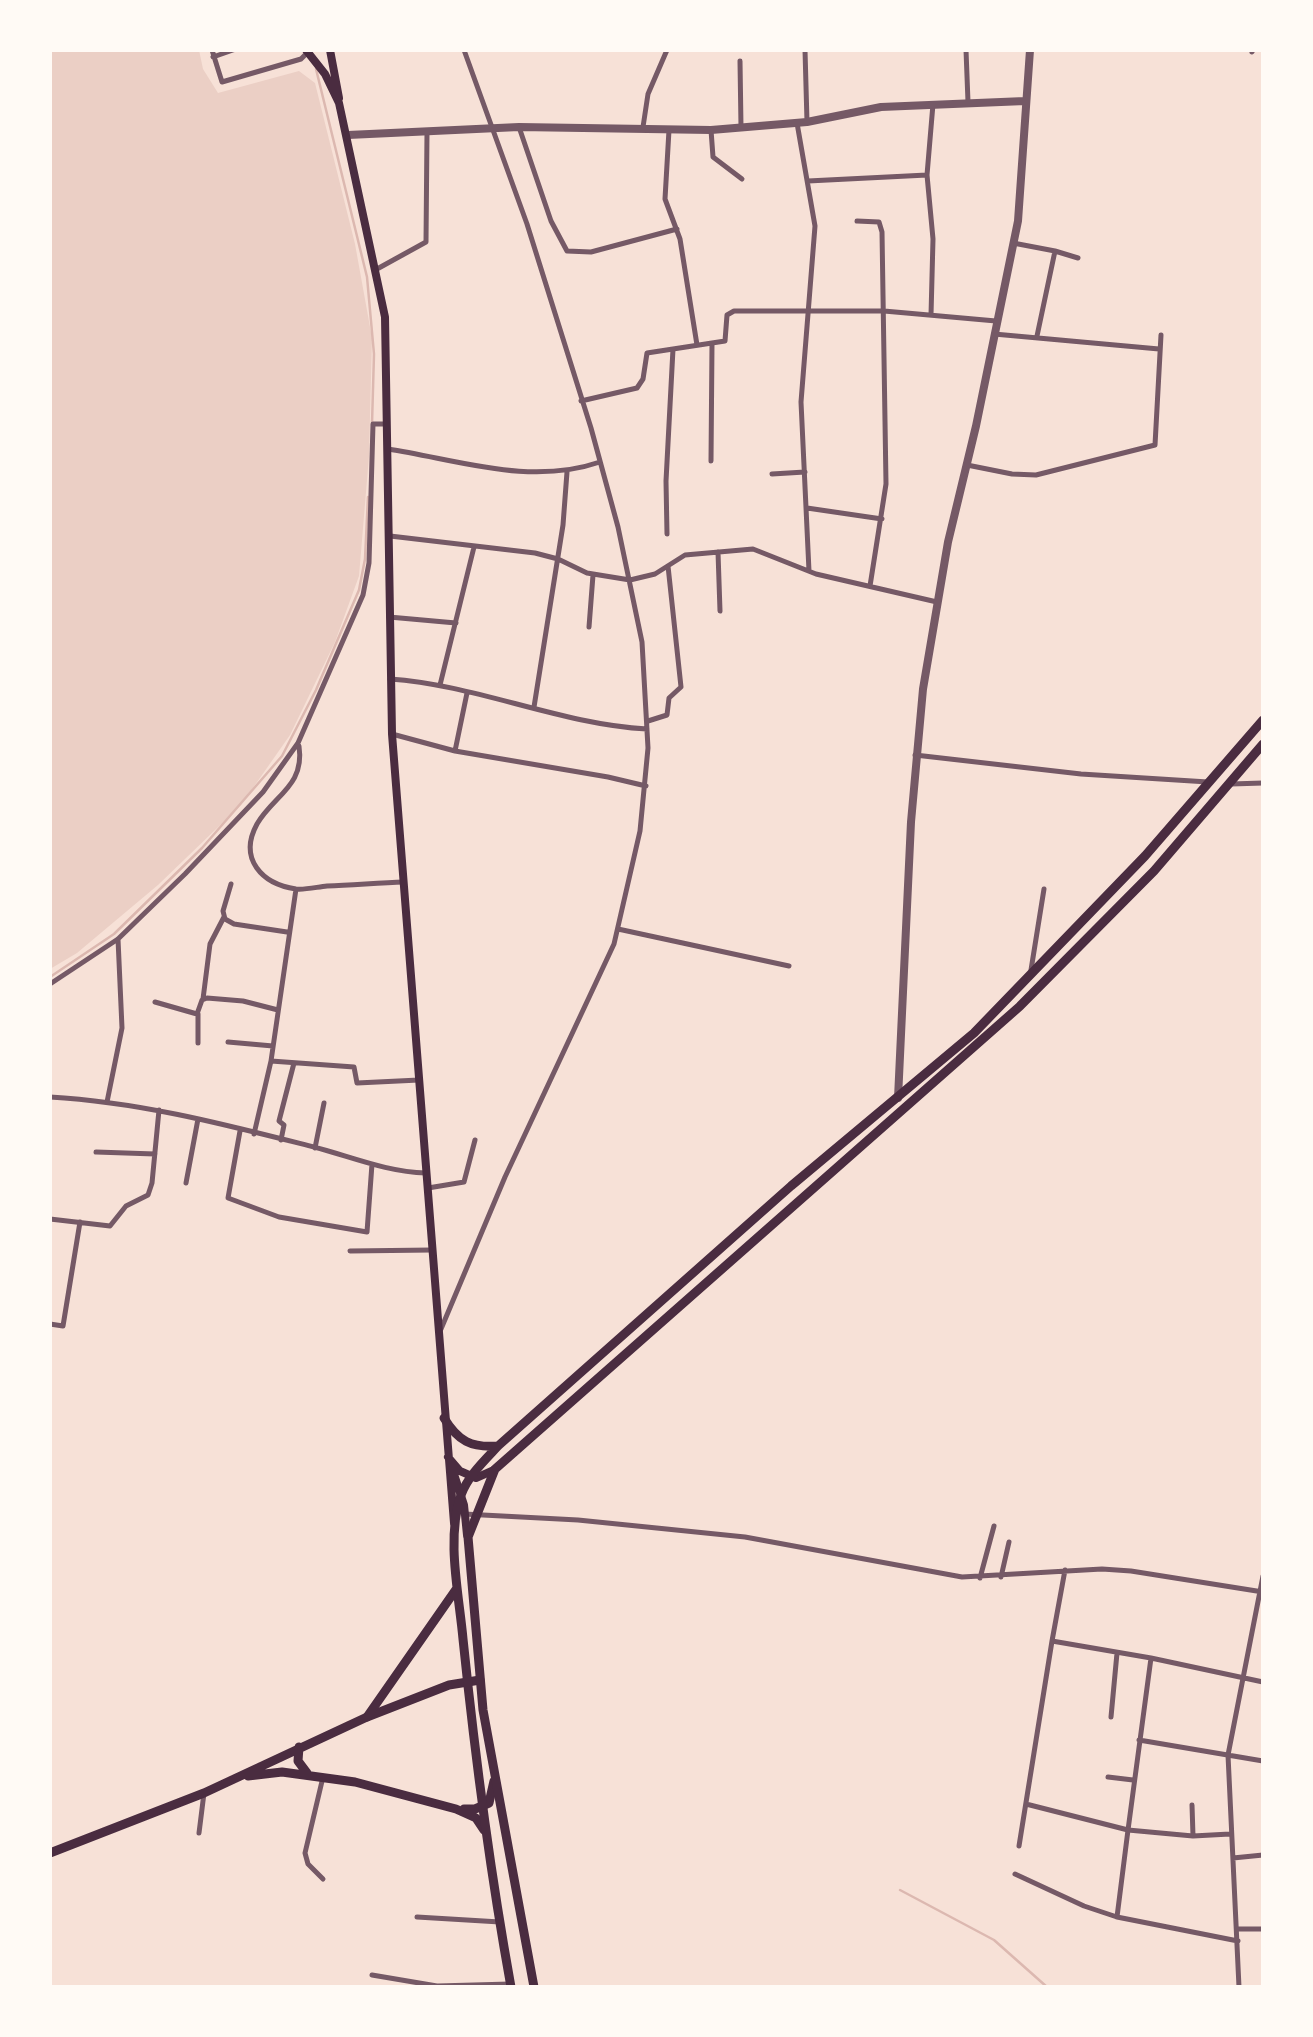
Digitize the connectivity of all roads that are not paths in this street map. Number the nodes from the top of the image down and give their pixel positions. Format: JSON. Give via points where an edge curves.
{"nodes":[{"id":1,"x":234,"y":50,"type":"edge"},
{"id":2,"x":330,"y":50,"type":"edge"},
{"id":3,"x":464,"y":50,"type":"edge"},
{"id":4,"x":667,"y":50,"type":"edge"},
{"id":5,"x":805,"y":50,"type":"edge"},
{"id":6,"x":966,"y":50,"type":"edge"},
{"id":7,"x":1030,"y":50,"type":"edge"},
{"id":8,"x":310,"y":51,"type":"edge"},
{"id":9,"x":212,"y":53,"type":"edge"},
{"id":10,"x":740,"y":61,"type":"dead end"},
{"id":11,"x":1025,"y":101,"type":"junction"},
{"id":12,"x":339,"y":102,"type":"junction"},
{"id":13,"x":968,"y":102,"type":"junction"},
{"id":14,"x":933,"y":103,"type":"junction"},
{"id":15,"x":802,"y":122,"type":"junction"},
{"id":16,"x":519,"y":126,"type":"junction"},
{"id":17,"x":493,"y":128,"type":"junction"},
{"id":18,"x":741,"y":128,"type":"junction"},
{"id":19,"x":642,"y":129,"type":"junction"},
{"id":20,"x":426,"y":130,"type":"junction"},
{"id":21,"x":668,"y":130,"type":"junction"},
{"id":22,"x":712,"y":130,"type":"junction"},
{"id":23,"x":348,"y":134,"type":"junction"},
{"id":24,"x":927,"y":175,"type":"junction"},
{"id":25,"x":742,"y":178,"type":"dead end"},
{"id":26,"x":808,"y":180,"type":"junction"},
{"id":27,"x":857,"y":221,"type":"dead end"},
{"id":28,"x":677,"y":229,"type":"junction"},
{"id":29,"x":1013,"y":243,"type":"junction"},
{"id":30,"x":1055,"y":251,"type":"junction"},
{"id":31,"x":1078,"y":258,"type":"dead end"},
{"id":32,"x":377,"y":268,"type":"junction"},
{"id":33,"x":884,"y":311,"type":"junction"},
{"id":34,"x":810,"y":312,"type":"junction"},
{"id":35,"x":931,"y":315,"type":"junction"},
{"id":36,"x":996,"y":321,"type":"junction"},
{"id":37,"x":994,"y":334,"type":"junction"},
{"id":38,"x":1161,"y":334,"type":"dead end"},
{"id":39,"x":1037,"y":336,"type":"junction"},
{"id":40,"x":712,"y":344,"type":"junction"},
{"id":41,"x":697,"y":346,"type":"junction"},
{"id":42,"x":673,"y":349,"type":"junction"},
{"id":43,"x":1159,"y":349,"type":"junction"},
{"id":44,"x":580,"y":401,"type":"junction"},
{"id":45,"x":386,"y":424,"type":"junction"},
{"id":46,"x":386,"y":448,"type":"junction"},
{"id":47,"x":711,"y":460,"type":"dead end"},
{"id":48,"x":600,"y":462,"type":"junction"},
{"id":49,"x":968,"y":465,"type":"junction"},
{"id":50,"x":567,"y":472,"type":"junction"},
{"id":51,"x":805,"y":472,"type":"junction"},
{"id":52,"x":772,"y":474,"type":"dead end"},
{"id":53,"x":808,"y":508,"type":"junction"},
{"id":54,"x":882,"y":519,"type":"junction"},
{"id":55,"x":667,"y":534,"type":"dead end"},
{"id":56,"x":390,"y":536,"type":"junction"},
{"id":57,"x":475,"y":546,"type":"junction"},
{"id":58,"x":718,"y":552,"type":"junction"},
{"id":59,"x":558,"y":559,"type":"junction"},
{"id":60,"x":668,"y":565,"type":"junction"},
{"id":61,"x":810,"y":571,"type":"junction"},
{"id":62,"x":593,"y":574,"type":"junction"},
{"id":63,"x":630,"y":580,"type":"junction"},
{"id":64,"x":870,"y":586,"type":"junction"},
{"id":65,"x":937,"y":602,"type":"junction"},
{"id":66,"x":720,"y":611,"type":"dead end"},
{"id":67,"x":389,"y":617,"type":"junction"},
{"id":68,"x":456,"y":623,"type":"junction"},
{"id":69,"x":589,"y":627,"type":"dead end"},
{"id":70,"x":390,"y":679,"type":"junction"},
{"id":71,"x":440,"y":685,"type":"junction"},
{"id":72,"x":467,"y":693,"type":"junction"},
{"id":73,"x":534,"y":706,"type":"junction"},
{"id":74,"x":1263,"y":720,"type":"edge"},
{"id":75,"x":648,"y":725,"type":"junction"},
{"id":76,"x":392,"y":734,"type":"junction"},
{"id":77,"x":298,"y":743,"type":"junction"},
{"id":78,"x":1263,"y":744,"type":"edge"},
{"id":79,"x":455,"y":751,"type":"junction"},
{"id":80,"x":916,"y":756,"type":"junction"},
{"id":81,"x":1210,"y":782,"type":"junction"},
{"id":82,"x":1263,"y":783,"type":"edge"},
{"id":83,"x":1230,"y":784,"type":"junction"},
{"id":84,"x":646,"y":786,"type":"junction"},
{"id":85,"x":404,"y":882,"type":"junction"},
{"id":86,"x":231,"y":884,"type":"dead end"},
{"id":87,"x":296,"y":889,"type":"junction"},
{"id":88,"x":1044,"y":889,"type":"dead end"},
{"id":89,"x":224,"y":917,"type":"junction"},
{"id":90,"x":618,"y":928,"type":"junction"},
{"id":91,"x":288,"y":932,"type":"junction"},
{"id":92,"x":118,"y":939,"type":"junction"},
{"id":93,"x":789,"y":966,"type":"dead end"},
{"id":94,"x":1030,"y":976,"type":"junction"},
{"id":95,"x":50,"y":984,"type":"edge"},
{"id":96,"x":203,"y":999,"type":"junction"},
{"id":97,"x":155,"y":1002,"type":"dead end"},
{"id":98,"x":278,"y":1010,"type":"junction"},
{"id":99,"x":198,"y":1014,"type":"junction"},
{"id":100,"x":228,"y":1042,"type":"dead end"},
{"id":101,"x":198,"y":1043,"type":"dead end"},
{"id":102,"x":274,"y":1046,"type":"junction"},
{"id":103,"x":271,"y":1061,"type":"junction"},
{"id":104,"x":294,"y":1063,"type":"junction"},
{"id":105,"x":420,"y":1080,"type":"junction"},
{"id":106,"x":50,"y":1097,"type":"edge"},
{"id":107,"x":898,"y":1098,"type":"junction"},
{"id":108,"x":107,"y":1102,"type":"junction"},
{"id":109,"x":324,"y":1103,"type":"dead end"},
{"id":110,"x":159,"y":1110,"type":"junction"},
{"id":111,"x":899,"y":1113,"type":"junction"},
{"id":112,"x":198,"y":1118,"type":"junction"},
{"id":113,"x":240,"y":1131,"type":"junction"},
{"id":114,"x":254,"y":1134,"type":"junction"},
{"id":115,"x":282,"y":1140,"type":"junction"},
{"id":116,"x":475,"y":1140,"type":"dead end"},
{"id":117,"x":315,"y":1148,"type":"junction"},
{"id":118,"x":96,"y":1152,"type":"dead end"},
{"id":119,"x":155,"y":1154,"type":"junction"},
{"id":120,"x":372,"y":1164,"type":"junction"},
{"id":121,"x":426,"y":1174,"type":"junction"},
{"id":122,"x":186,"y":1183,"type":"dead end"},
{"id":123,"x":428,"y":1188,"type":"junction"},
{"id":124,"x":50,"y":1219,"type":"edge"},
{"id":125,"x":80,"y":1222,"type":"junction"},
{"id":126,"x":432,"y":1250,"type":"junction"},
{"id":127,"x":350,"y":1251,"type":"dead end"},
{"id":128,"x":650,"y":1312,"type":"junction"},
{"id":129,"x":50,"y":1324,"type":"edge"},
{"id":130,"x":659,"y":1324,"type":"junction"},
{"id":131,"x":438,"y":1335,"type":"junction"},
{"id":132,"x":444,"y":1418,"type":"junction"},
{"id":133,"x":498,"y":1446,"type":"junction"},
{"id":134,"x":448,"y":1458,"type":"junction"},
{"id":135,"x":495,"y":1469,"type":"junction"},
{"id":136,"x":471,"y":1476,"type":"junction"},
{"id":137,"x":462,"y":1494,"type":"junction"},
{"id":138,"x":462,"y":1513,"type":"junction"},
{"id":139,"x":994,"y":1526,"type":"dead end"},
{"id":140,"x":1010,"y":1542,"type":"dead end"},
{"id":141,"x":1065,"y":1570,"type":"junction"},
{"id":142,"x":1001,"y":1576,"type":"junction"},
{"id":143,"x":1263,"y":1576,"type":"edge"},
{"id":144,"x":980,"y":1578,"type":"junction"},
{"id":145,"x":458,"y":1586,"type":"junction"},
{"id":146,"x":1262,"y":1591,"type":"edge"},
{"id":147,"x":1052,"y":1641,"type":"junction"},
{"id":148,"x":1117,"y":1653,"type":"junction"},
{"id":149,"x":1151,"y":1658,"type":"junction"},
{"id":150,"x":1248,"y":1679,"type":"junction"},
{"id":151,"x":480,"y":1680,"type":"junction"},
{"id":152,"x":468,"y":1681,"type":"junction"},
{"id":153,"x":1263,"y":1682,"type":"edge"},
{"id":154,"x":1111,"y":1716,"type":"dead end"},
{"id":155,"x":366,"y":1717,"type":"junction"},
{"id":156,"x":1140,"y":1740,"type":"junction"},
{"id":157,"x":299,"y":1746,"type":"junction"},
{"id":158,"x":1232,"y":1756,"type":"junction"},
{"id":159,"x":1263,"y":1761,"type":"edge"},
{"id":160,"x":310,"y":1775,"type":"junction"},
{"id":161,"x":240,"y":1777,"type":"junction"},
{"id":162,"x":324,"y":1777,"type":"junction"},
{"id":163,"x":1108,"y":1778,"type":"dead end"},
{"id":164,"x":495,"y":1779,"type":"junction"},
{"id":165,"x":1133,"y":1780,"type":"junction"},
{"id":166,"x":204,"y":1792,"type":"junction"},
{"id":167,"x":1026,"y":1804,"type":"junction"},
{"id":168,"x":1192,"y":1805,"type":"dead end"},
{"id":169,"x":481,"y":1808,"type":"junction"},
{"id":170,"x":456,"y":1809,"type":"junction"},
{"id":171,"x":1128,"y":1830,"type":"junction"},
{"id":172,"x":199,"y":1833,"type":"dead end"},
{"id":173,"x":1230,"y":1834,"type":"junction"},
{"id":174,"x":1194,"y":1836,"type":"junction"},
{"id":175,"x":486,"y":1838,"type":"junction"},
{"id":176,"x":1020,"y":1846,"type":"dead end"},
{"id":177,"x":50,"y":1853,"type":"edge"},
{"id":178,"x":1263,"y":1855,"type":"edge"},
{"id":179,"x":1237,"y":1857,"type":"junction"},
{"id":180,"x":1015,"y":1874,"type":"dead end"},
{"id":181,"x":322,"y":1879,"type":"dead end"},
{"id":182,"x":418,"y":1917,"type":"dead end"},
{"id":183,"x":1117,"y":1917,"type":"junction"},
{"id":184,"x":500,"y":1922,"type":"junction"},
{"id":185,"x":1238,"y":1929,"type":"junction"},
{"id":186,"x":1263,"y":1929,"type":"edge"},
{"id":187,"x":1238,"y":1942,"type":"junction"},
{"id":188,"x":372,"y":1976,"type":"dead end"},
{"id":189,"x":402,"y":1984,"type":"edge"},
{"id":190,"x":438,"y":1986,"type":"edge"},
{"id":191,"x":510,"y":1986,"type":"edge"},
{"id":192,"x":534,"y":1987,"type":"edge"},
{"id":193,"x":1239,"y":1987,"type":"edge"}],
"edges":[{"from":1,"to":9,"type":"street"},
{"from":2,"to":12,"type":"main road"},
{"from":3,"to":17,"type":"street"},
{"from":4,"to":19,"type":"street"},
{"from":5,"to":15,"type":"street"},
{"from":6,"to":13,"type":"street"},
{"from":7,"to":11,"type":"street"},
{"from":8,"to":9,"type":"street","via":[[226,82]]},
{"from":8,"to":12,"type":"main road"},
{"from":10,"to":18,"type":"street"},
{"from":11,"to":13,"type":"street"},
{"from":11,"to":29,"type":"street"},
{"from":12,"to":23,"type":"main road"},
{"from":13,"to":14,"type":"street"},
{"from":14,"to":15,"type":"street"},
{"from":14,"to":24,"type":"street"},
{"from":15,"to":18,"type":"street"},
{"from":15,"to":26,"type":"street"},
{"from":16,"to":17,"type":"street"},
{"from":16,"to":19,"type":"street"},
{"from":16,"to":28,"type":"street","via":[[567,252],[592,252]]},
{"from":17,"to":20,"type":"street"},
{"from":17,"to":44,"type":"street"},
{"from":18,"to":22,"type":"street"},
{"from":19,"to":21,"type":"street"},
{"from":20,"to":23,"type":"street"},
{"from":20,"to":32,"type":"street","via":[[427,240]]},
{"from":21,"to":22,"type":"street"},
{"from":21,"to":28,"type":"street","via":[[665,199]]},
{"from":22,"to":25,"type":"street","via":[[713,157]]},
{"from":23,"to":32,"type":"main road"},
{"from":24,"to":26,"type":"street"},
{"from":24,"to":35,"type":"street"},
{"from":26,"to":34,"type":"street","via":[[815,226]]},
{"from":27,"to":33,"type":"street","via":[[881,224]]},
{"from":28,"to":41,"type":"street"},
{"from":29,"to":30,"type":"street"},
{"from":29,"to":36,"type":"street"},
{"from":30,"to":31,"type":"street"},
{"from":30,"to":39,"type":"street"},
{"from":32,"to":45,"type":"main road","via":[[385,317]]},
{"from":33,"to":34,"type":"street"},
{"from":33,"to":35,"type":"street"},
{"from":33,"to":54,"type":"street"},
{"from":34,"to":40,"type":"street","via":[[730,312],[727,339]]},
{"from":34,"to":51,"type":"street","via":[[801,402]]},
{"from":35,"to":36,"type":"street"},
{"from":36,"to":37,"type":"street"},
{"from":37,"to":39,"type":"street"},
{"from":37,"to":49,"type":"street"},
{"from":38,"to":43,"type":"street"},
{"from":39,"to":43,"type":"street"},
{"from":40,"to":41,"type":"street"},
{"from":40,"to":47,"type":"street"},
{"from":41,"to":42,"type":"street"},
{"from":42,"to":44,"type":"street","via":[[645,355],[635,389]]},
{"from":42,"to":55,"type":"street"},
{"from":43,"to":49,"type":"street","via":[[1158,434],[1152,447],[1036,476]]},
{"from":44,"to":48,"type":"street"},
{"from":45,"to":46,"type":"main road"},
{"from":45,"to":77,"type":"street","via":[[373,424],[370,563],[363,595]]},
{"from":46,"to":50,"type":"street","via":[[498,469]]},
{"from":46,"to":56,"type":"main road"},
{"from":48,"to":50,"type":"street"},
{"from":48,"to":63,"type":"street"},
{"from":49,"to":65,"type":"street"},
{"from":50,"to":59,"type":"street"},
{"from":51,"to":52,"type":"street"},
{"from":51,"to":53,"type":"street"},
{"from":53,"to":54,"type":"street"},
{"from":53,"to":61,"type":"street"},
{"from":54,"to":64,"type":"street"},
{"from":56,"to":57,"type":"street"},
{"from":56,"to":67,"type":"main road"},
{"from":57,"to":59,"type":"street"},
{"from":57,"to":68,"type":"street"},
{"from":58,"to":60,"type":"street","via":[[685,555]]},
{"from":58,"to":61,"type":"street","via":[[758,550]]},
{"from":58,"to":66,"type":"street"},
{"from":59,"to":62,"type":"street"},
{"from":59,"to":73,"type":"street"},
{"from":60,"to":63,"type":"street"},
{"from":60,"to":75,"type":"street","via":[[680,687],[666,715]]},
{"from":61,"to":64,"type":"street"},
{"from":62,"to":63,"type":"street"},
{"from":62,"to":69,"type":"street"},
{"from":63,"to":75,"type":"street"},
{"from":64,"to":65,"type":"street"},
{"from":65,"to":80,"type":"street"},
{"from":67,"to":68,"type":"street"},
{"from":67,"to":70,"type":"main road"},
{"from":68,"to":71,"type":"street"},
{"from":70,"to":71,"type":"street"},
{"from":70,"to":76,"type":"main road"},
{"from":71,"to":72,"type":"street"},
{"from":72,"to":73,"type":"street"},
{"from":72,"to":79,"type":"street"},
{"from":73,"to":75,"type":"street","via":[[591,723]]},
{"from":74,"to":81,"type":"main road"},
{"from":75,"to":84,"type":"street"},
{"from":76,"to":79,"type":"street"},
{"from":76,"to":85,"type":"main road"},
{"from":77,"to":87,"type":"street","via":[[297,774],[257,825],[252,854],[266,880]]},
{"from":77,"to":92,"type":"street","via":[[245,812]]},
{"from":78,"to":83,"type":"main road"},
{"from":79,"to":84,"type":"street"},
{"from":80,"to":81,"type":"street"},
{"from":80,"to":107,"type":"street"},
{"from":81,"to":94,"type":"main road"},
{"from":82,"to":83,"type":"street"},
{"from":83,"to":111,"type":"main road","via":[[1094,932]]},
{"from":84,"to":90,"type":"street"},
{"from":85,"to":87,"type":"street"},
{"from":85,"to":105,"type":"main road"},
{"from":86,"to":89,"type":"street"},
{"from":87,"to":91,"type":"street"},
{"from":88,"to":94,"type":"street"},
{"from":89,"to":91,"type":"street"},
{"from":89,"to":96,"type":"street","via":[[210,944]]},
{"from":90,"to":93,"type":"street"},
{"from":90,"to":131,"type":"street"},
{"from":91,"to":98,"type":"street"},
{"from":92,"to":95,"type":"street"},
{"from":92,"to":108,"type":"street","via":[[122,1028]]},
{"from":94,"to":107,"type":"main road"},
{"from":96,"to":98,"type":"street"},
{"from":96,"to":99,"type":"street"},
{"from":97,"to":99,"type":"street"},
{"from":98,"to":102,"type":"street"},
{"from":99,"to":101,"type":"street"},
{"from":100,"to":102,"type":"street"},
{"from":102,"to":103,"type":"street"},
{"from":103,"to":104,"type":"street"},
{"from":103,"to":114,"type":"street"},
{"from":104,"to":105,"type":"street","via":[[354,1067],[357,1083]]},
{"from":104,"to":115,"type":"street","via":[[279,1121]]},
{"from":105,"to":121,"type":"main road"},
{"from":106,"to":108,"type":"street"},
{"from":107,"to":111,"type":"main road"},
{"from":107,"to":128,"type":"main road"},
{"from":108,"to":110,"type":"street"},
{"from":109,"to":117,"type":"street"},
{"from":110,"to":112,"type":"street"},
{"from":110,"to":119,"type":"street"},
{"from":111,"to":130,"type":"main road"},
{"from":112,"to":113,"type":"street"},
{"from":112,"to":122,"type":"street"},
{"from":113,"to":114,"type":"street"},
{"from":113,"to":120,"type":"street","via":[[229,1200],[280,1217],[367,1232]]},
{"from":114,"to":115,"type":"street"},
{"from":115,"to":117,"type":"street"},
{"from":116,"to":123,"type":"street","via":[[464,1182]]},
{"from":117,"to":120,"type":"street"},
{"from":118,"to":119,"type":"street"},
{"from":119,"to":125,"type":"street","via":[[148,1195],[126,1206],[110,1226]]},
{"from":120,"to":121,"type":"street"},
{"from":121,"to":123,"type":"main road"},
{"from":123,"to":126,"type":"main road"},
{"from":124,"to":125,"type":"street"},
{"from":125,"to":129,"type":"street","via":[[63,1326]]},
{"from":126,"to":127,"type":"street"},
{"from":126,"to":131,"type":"main road"},
{"from":128,"to":130,"type":"main road"},
{"from":128,"to":133,"type":"main road"},
{"from":130,"to":135,"type":"main road"},
{"from":131,"to":132,"type":"main road"},
{"from":132,"to":133,"type":"main road","via":[[468,1444]]},
{"from":132,"to":134,"type":"main road"},
{"from":133,"to":136,"type":"main road"},
{"from":134,"to":136,"type":"main road"},
{"from":134,"to":137,"type":"main road"},
{"from":134,"to":138,"type":"main road"},
{"from":135,"to":136,"type":"main road"},
{"from":135,"to":138,"type":"main road"},
{"from":136,"to":137,"type":"main road"},
{"from":137,"to":138,"type":"main road"},
{"from":138,"to":144,"type":"street","via":[[745,1537]]},
{"from":138,"to":145,"type":"main road","via":[[455,1532]]},
{"from":138,"to":151,"type":"main road"},
{"from":139,"to":144,"type":"street"},
{"from":140,"to":142,"type":"street"},
{"from":141,"to":142,"type":"street"},
{"from":141,"to":146,"type":"street","via":[[1130,1570]]},
{"from":141,"to":147,"type":"street"},
{"from":142,"to":144,"type":"street"},
{"from":143,"to":146,"type":"street"},
{"from":145,"to":152,"type":"main road"},
{"from":145,"to":155,"type":"main road"},
{"from":146,"to":150,"type":"street"},
{"from":147,"to":148,"type":"street"},
{"from":147,"to":167,"type":"street"},
{"from":148,"to":149,"type":"street"},
{"from":148,"to":154,"type":"street"},
{"from":149,"to":150,"type":"street"},
{"from":149,"to":156,"type":"street"},
{"from":150,"to":153,"type":"street"},
{"from":150,"to":158,"type":"street"},
{"from":151,"to":152,"type":"main road"},
{"from":151,"to":164,"type":"main road"},
{"from":152,"to":155,"type":"main road"},
{"from":152,"to":169,"type":"main road"},
{"from":155,"to":157,"type":"main road"},
{"from":156,"to":158,"type":"street"},
{"from":156,"to":165,"type":"street"},
{"from":157,"to":160,"type":"main road","via":[[298,1764]]},
{"from":157,"to":161,"type":"main road"},
{"from":158,"to":159,"type":"street"},
{"from":158,"to":173,"type":"street"},
{"from":160,"to":161,"type":"main road"},
{"from":160,"to":162,"type":"main road"},
{"from":161,"to":166,"type":"main road"},
{"from":162,"to":170,"type":"main road"},
{"from":162,"to":181,"type":"street","via":[[305,1852]]},
{"from":163,"to":165,"type":"street"},
{"from":164,"to":169,"type":"main road","via":[[492,1800]]},
{"from":164,"to":192,"type":"main road"},
{"from":165,"to":171,"type":"street"},
{"from":166,"to":172,"type":"street"},
{"from":166,"to":177,"type":"main road"},
{"from":167,"to":171,"type":"street"},
{"from":167,"to":176,"type":"street"},
{"from":168,"to":174,"type":"street"},
{"from":169,"to":170,"type":"main road"},
{"from":169,"to":175,"type":"main road"},
{"from":170,"to":175,"type":"main road","via":[[481,1822]]},
{"from":171,"to":174,"type":"street"},
{"from":171,"to":183,"type":"street"},
{"from":173,"to":174,"type":"street"},
{"from":173,"to":179,"type":"street"},
{"from":175,"to":184,"type":"main road"},
{"from":178,"to":179,"type":"street"},
{"from":179,"to":185,"type":"street"},
{"from":180,"to":183,"type":"street"},
{"from":182,"to":184,"type":"street"},
{"from":183,"to":187,"type":"street"},
{"from":184,"to":191,"type":"main road"},
{"from":185,"to":186,"type":"street"},
{"from":185,"to":187,"type":"street"},
{"from":187,"to":193,"type":"street"},
{"from":188,"to":189,"type":"street"},
{"from":189,"to":190,"type":"street"},
{"from":190,"to":191,"type":"street"}]}
